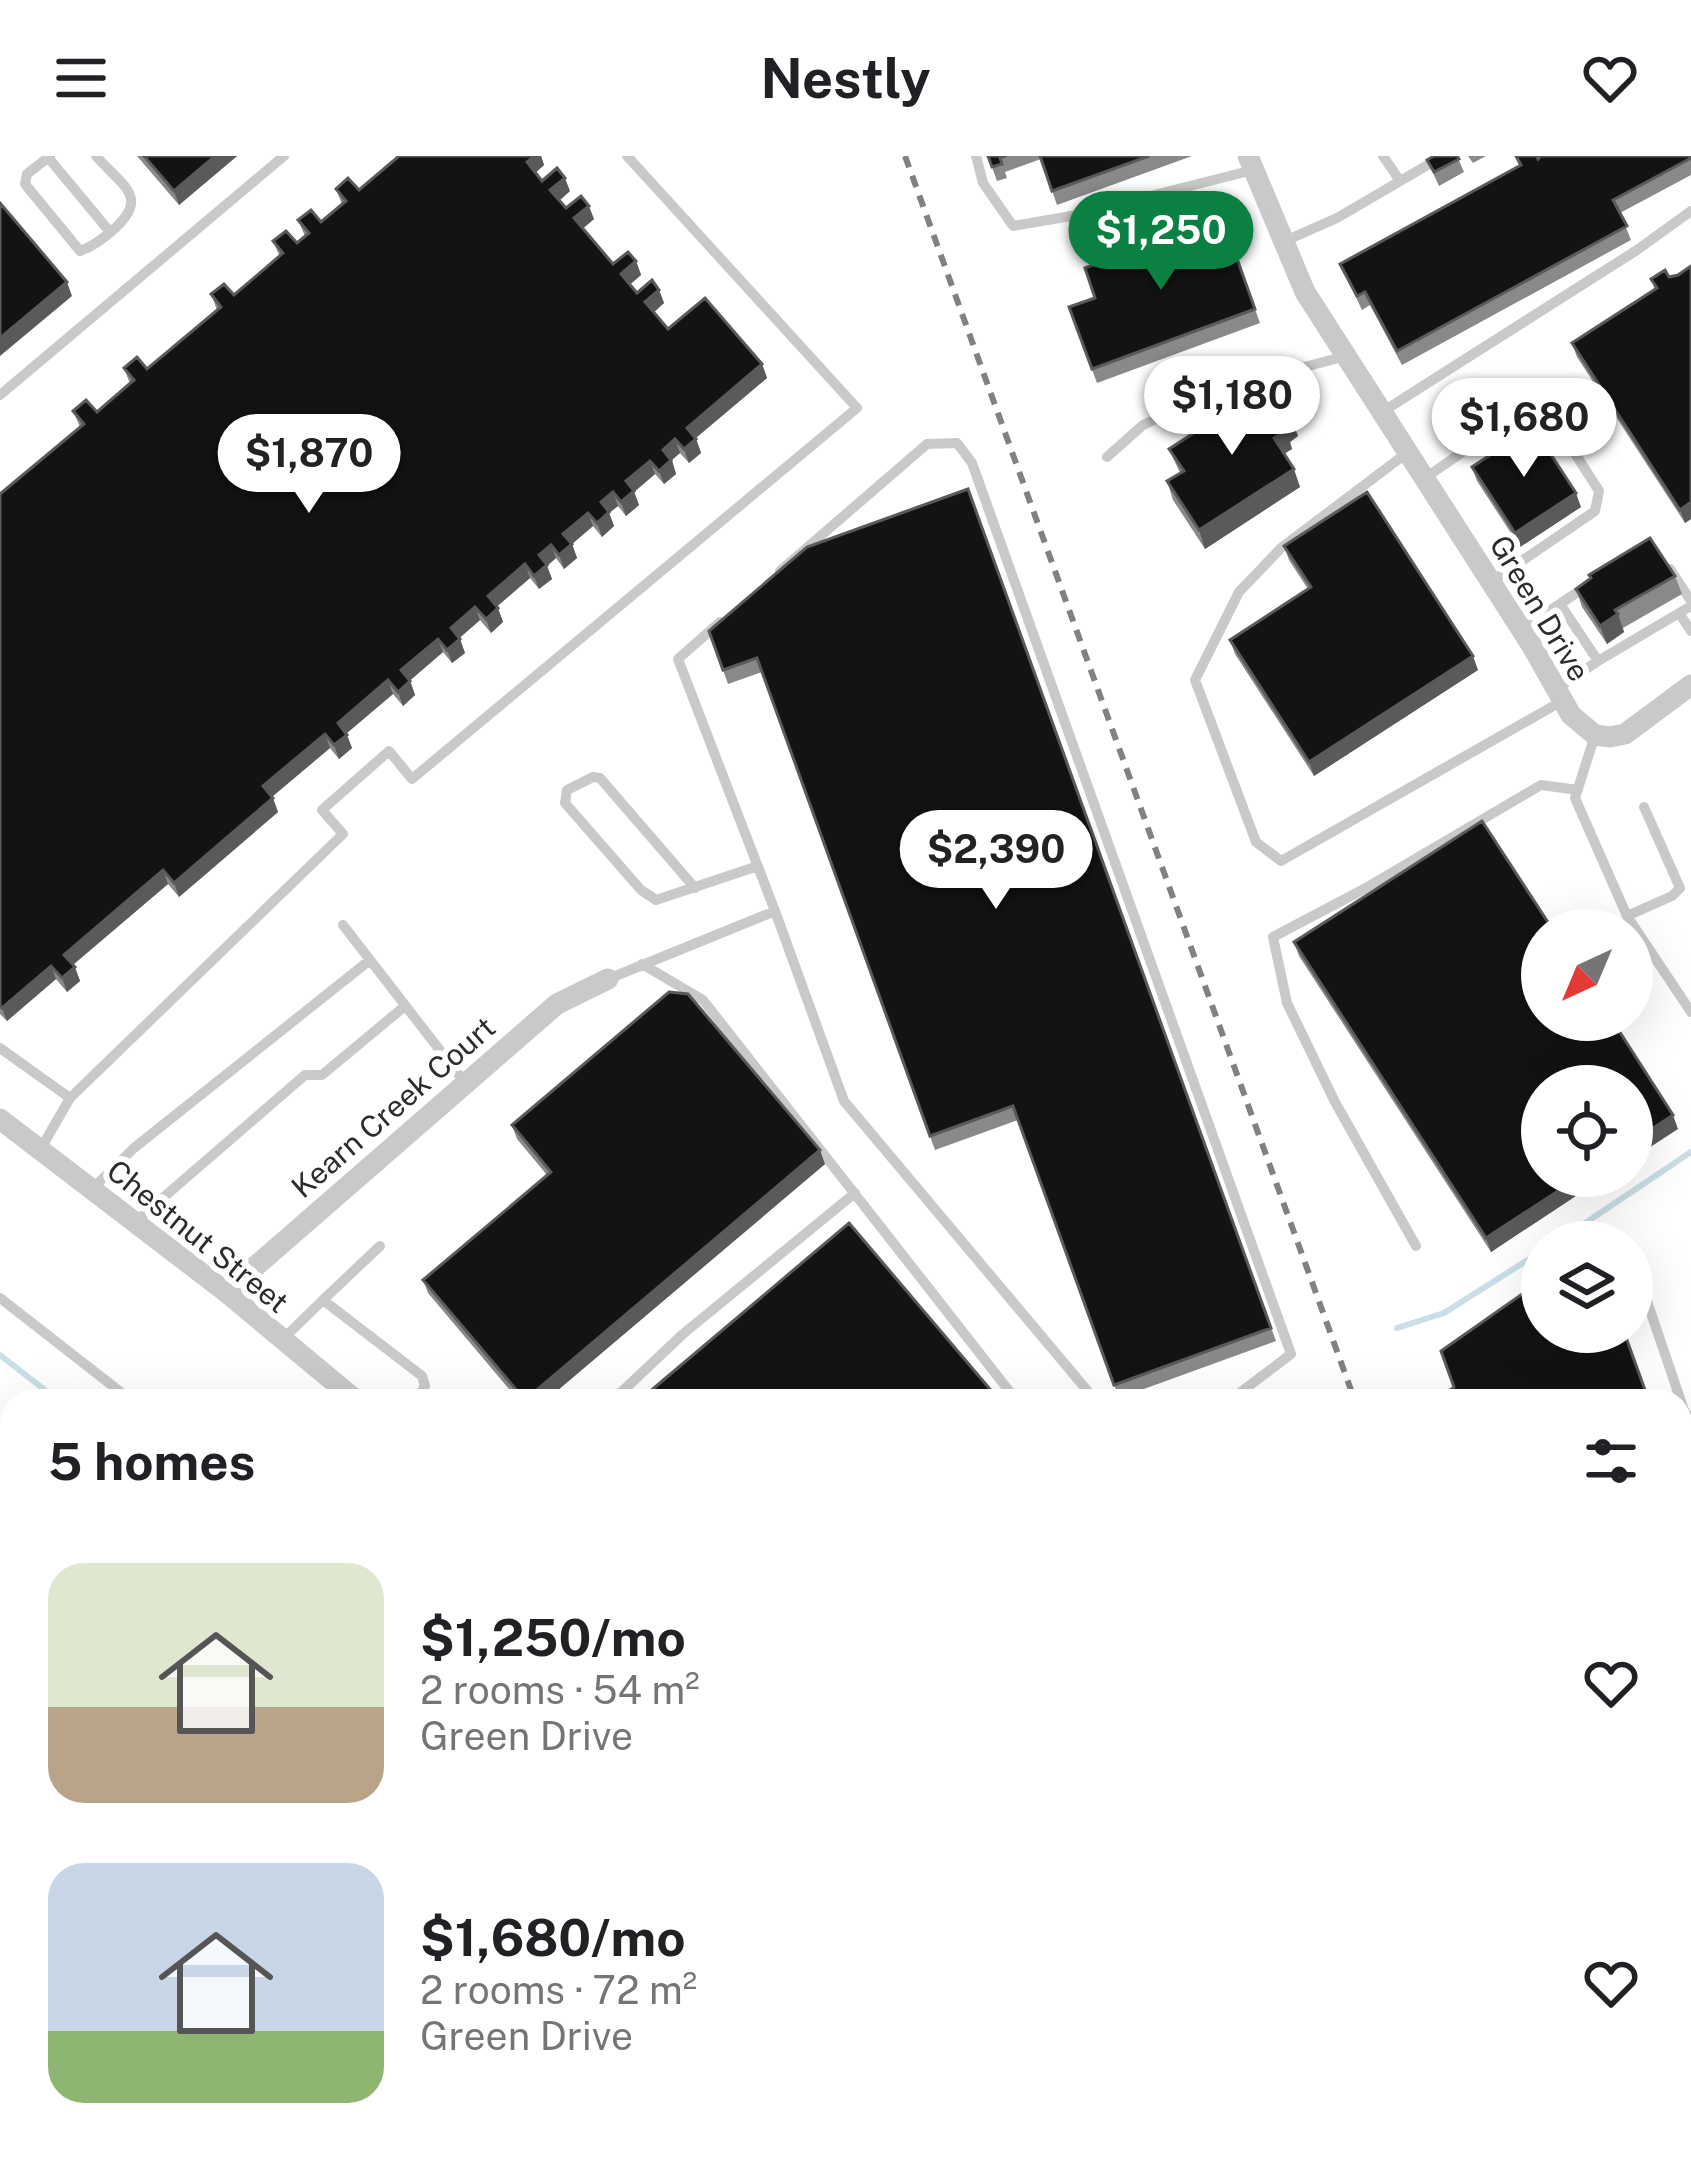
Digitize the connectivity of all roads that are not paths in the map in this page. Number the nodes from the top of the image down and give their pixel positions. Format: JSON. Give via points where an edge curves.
{"nodes":[{"id":1,"x":48,"y":156,"type":"edge"},
{"id":2,"x":96,"y":156,"type":"edge"},
{"id":3,"x":284,"y":156,"type":"edge"},
{"id":4,"x":627,"y":156,"type":"edge"},
{"id":5,"x":976,"y":156,"type":"edge"},
{"id":6,"x":1383,"y":156,"type":"edge"},
{"id":7,"x":1443,"y":156,"type":"edge"},
{"id":8,"x":1250,"y":163,"type":"edge"},
{"id":9,"x":1400,"y":181,"type":"junction"},
{"id":10,"x":1691,"y":211,"type":"edge"},
{"id":11,"x":110,"y":232,"type":"junction"},
{"id":12,"x":1282,"y":243,"type":"junction"},
{"id":13,"x":1346,"y":356,"type":"junction"},
{"id":14,"x":0,"y":395,"type":"edge"},
{"id":15,"x":1382,"y":412,"type":"junction"},
{"id":16,"x":1408,"y":452,"type":"junction"},
{"id":17,"x":1107,"y":457,"type":"dead end"},
{"id":18,"x":1424,"y":478,"type":"junction"},
{"id":19,"x":1665,"y":562,"type":"edge"},
{"id":20,"x":774,"y":576,"type":"edge"},
{"id":21,"x":1597,"y":579,"type":"edge"},
{"id":22,"x":1491,"y":581,"type":"junction"},
{"id":23,"x":1560,"y":604,"type":"junction"},
{"id":24,"x":1687,"y":606,"type":"edge"},
{"id":25,"x":726,"y":617,"type":"edge"},
{"id":26,"x":1521,"y":628,"type":"junction"},
{"id":27,"x":1691,"y":631,"type":"edge"},
{"id":28,"x":1598,"y":661,"type":"junction"},
{"id":29,"x":1691,"y":685,"type":"edge"},
{"id":30,"x":1559,"y":695,"type":"junction"},
{"id":31,"x":1595,"y":734,"type":"junction"},
{"id":32,"x":1578,"y":790,"type":"junction"},
{"id":33,"x":1644,"y":807,"type":"dead end"},
{"id":34,"x":758,"y":866,"type":"junction"},
{"id":35,"x":695,"y":888,"type":"junction"},
{"id":36,"x":1624,"y":909,"type":"edge"},
{"id":37,"x":1643,"y":909,"type":"edge"},
{"id":38,"x":775,"y":911,"type":"junction"},
{"id":39,"x":343,"y":925,"type":"dead end"},
{"id":40,"x":1653,"y":955,"type":"edge"},
{"id":41,"x":370,"y":960,"type":"junction"},
{"id":42,"x":642,"y":964,"type":"junction"},
{"id":43,"x":608,"y":979,"type":"joint"},
{"id":44,"x":405,"y":1006,"type":"junction"},
{"id":45,"x":1691,"y":1012,"type":"edge"},
{"id":46,"x":0,"y":1048,"type":"edge"},
{"id":47,"x":466,"y":1084,"type":"junction"},
{"id":48,"x":70,"y":1098,"type":"junction"},
{"id":49,"x":0,"y":1119,"type":"edge"},
{"id":50,"x":40,"y":1150,"type":"junction"},
{"id":51,"x":92,"y":1190,"type":"junction"},
{"id":52,"x":855,"y":1193,"type":"junction"},
{"id":53,"x":135,"y":1222,"type":"junction"},
{"id":54,"x":380,"y":1246,"type":"dead end"},
{"id":55,"x":1416,"y":1246,"type":"dead end"},
{"id":56,"x":226,"y":1292,"type":"junction"},
{"id":57,"x":0,"y":1298,"type":"edge"},
{"id":58,"x":323,"y":1300,"type":"junction"},
{"id":59,"x":1653,"y":1319,"type":"edge"},
{"id":60,"x":281,"y":1341,"type":"junction"},
{"id":61,"x":116,"y":1389,"type":"edge"},
{"id":62,"x":342,"y":1389,"type":"edge"},
{"id":63,"x":423,"y":1389,"type":"edge"},
{"id":64,"x":624,"y":1389,"type":"edge"},
{"id":65,"x":1008,"y":1389,"type":"edge"},
{"id":66,"x":1086,"y":1389,"type":"edge"},
{"id":67,"x":1245,"y":1389,"type":"edge"},
{"id":68,"x":1677,"y":1389,"type":"edge"}],
"edges":[{"from":1,"to":11,"type":"lane"},
{"from":1,"to":11,"type":"lane","via":[[25,184],[74,248],[87,249]]},
{"from":2,"to":11,"type":"lane","via":[[134,205]]},
{"from":3,"to":14,"type":"lane"},
{"from":4,"to":48,"type":"lane","via":[[857,408],[412,779],[389,751],[322,810],[343,834]]},
{"from":5,"to":8,"type":"lane","via":[[983,183],[1013,226]]},
{"from":6,"to":9,"type":"lane"},
{"from":7,"to":9,"type":"lane"},
{"from":8,"to":12,"type":"street","name":"Green Drive"},
{"from":9,"to":12,"type":"lane"},
{"from":10,"to":15,"type":"lane"},
{"from":12,"to":13,"type":"street","name":"Green Drive"},
{"from":13,"to":15,"type":"street","name":"Green Drive"},
{"from":13,"to":17,"type":"lane","via":[[1221,388],[1143,425]]},
{"from":15,"to":16,"type":"street","name":"Green Drive"},
{"from":16,"to":18,"type":"street","name":"Green Drive"},
{"from":16,"to":30,"type":"lane","via":[[1253,577],[1195,680],[1256,842],[1281,861]]},
{"from":18,"to":22,"type":"street","name":"Green Drive"},
{"from":18,"to":22,"type":"lane","via":[[1529,406],[1553,419],[1599,491],[1595,512]]},
{"from":19,"to":24,"type":"lane"},
{"from":20,"to":67,"type":"lane","via":[[928,444],[957,443],[972,464],[1291,1354]]},
{"from":21,"to":23,"type":"lane"},
{"from":22,"to":26,"type":"street","name":"Green Drive"},
{"from":23,"to":26,"type":"lane"},
{"from":23,"to":28,"type":"lane"},
{"from":24,"to":27,"type":"lane"},
{"from":24,"to":28,"type":"lane"},
{"from":25,"to":34,"type":"lane","via":[[678,659]]},
{"from":26,"to":30,"type":"street","name":"Green Drive"},
{"from":28,"to":30,"type":"lane"},
{"from":29,"to":31,"type":"street","via":[[1625,734]]},
{"from":30,"to":31,"type":"street","name":"Green Drive"},
{"from":31,"to":32,"type":"lane"},
{"from":32,"to":36,"type":"lane"},
{"from":32,"to":55,"type":"lane","via":[[1540,785],[1273,937],[1287,1003]]},
{"from":33,"to":37,"type":"lane","via":[[1680,888]]},
{"from":34,"to":35,"type":"lane"},
{"from":34,"to":38,"type":"lane"},
{"from":35,"to":35,"type":"lane","via":[[600,778],[567,790],[565,803],[640,890],[656,901]]},
{"from":38,"to":42,"type":"lane"},
{"from":38,"to":66,"type":"lane","via":[[844,1101]]},
{"from":39,"to":41,"type":"lane"},
{"from":40,"to":45,"type":"lane"},
{"from":41,"to":44,"type":"lane"},
{"from":41,"to":51,"type":"lane"},
{"from":42,"to":43,"type":"lane"},
{"from":42,"to":52,"type":"lane","via":[[703,1000]]},
{"from":43,"to":47,"type":"street","name":"Kearn Creek Court","via":[[557,1004]]},
{"from":44,"to":47,"type":"lane"},
{"from":44,"to":53,"type":"lane","via":[[322,1075],[305,1075]]},
{"from":46,"to":48,"type":"lane"},
{"from":47,"to":56,"type":"street","name":"Kearn Creek Court"},
{"from":48,"to":50,"type":"lane"},
{"from":49,"to":50,"type":"street","name":"Chestnut Street"},
{"from":50,"to":51,"type":"street","name":"Chestnut Street"},
{"from":51,"to":53,"type":"street","name":"Chestnut Street"},
{"from":52,"to":64,"type":"lane"},
{"from":52,"to":65,"type":"lane"},
{"from":53,"to":56,"type":"street","name":"Chestnut Street"},
{"from":54,"to":58,"type":"lane"},
{"from":56,"to":60,"type":"street","name":"Chestnut Street"},
{"from":57,"to":61,"type":"lane"},
{"from":58,"to":60,"type":"lane"},
{"from":58,"to":63,"type":"lane","via":[[422,1376]]},
{"from":59,"to":68,"type":"lane"},
{"from":60,"to":62,"type":"street","name":"Chestnut Street"}]}
